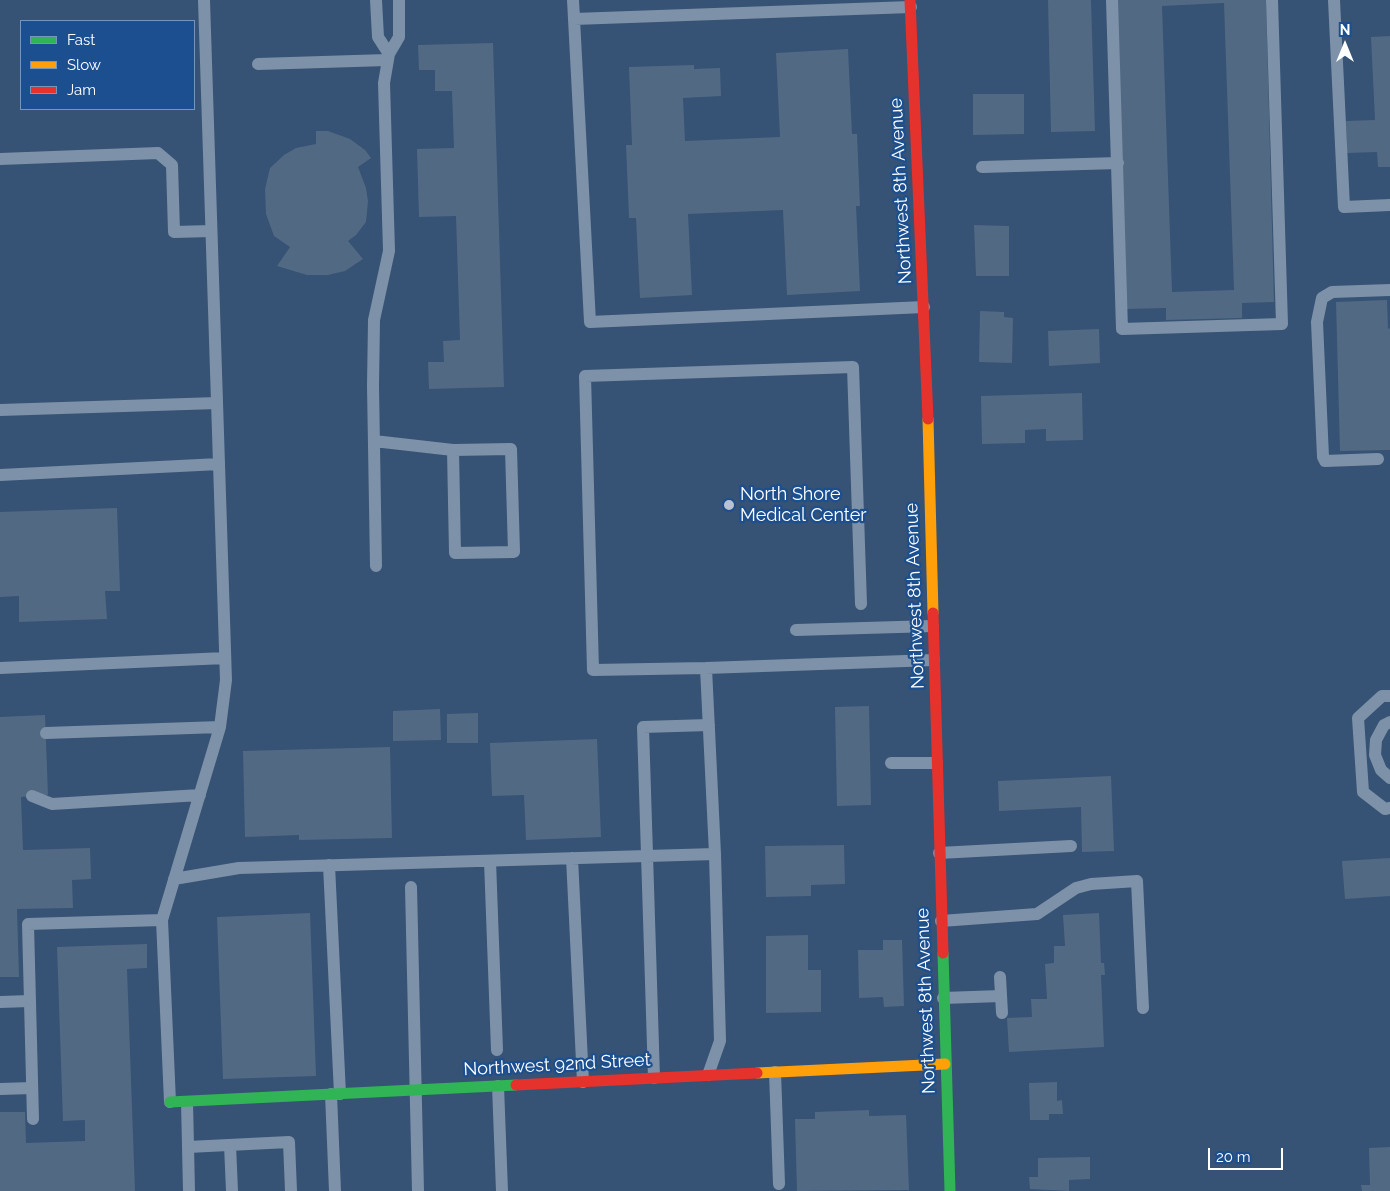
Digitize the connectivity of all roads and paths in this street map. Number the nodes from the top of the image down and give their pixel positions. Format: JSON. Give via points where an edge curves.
{"nodes":[{"id":1,"x":204,"y":0,"type":"edge"},
{"id":2,"x":376,"y":0,"type":"edge"},
{"id":3,"x":399,"y":0,"type":"edge"},
{"id":4,"x":573,"y":0,"type":"edge"},
{"id":5,"x":1112,"y":0,"type":"edge"},
{"id":6,"x":1272,"y":0,"type":"edge"},
{"id":7,"x":1334,"y":0,"type":"edge"},
{"id":8,"x":910,"y":4,"type":"edge"},
{"id":9,"x":574,"y":19,"type":"junction"},
{"id":10,"x":388,"y":57,"type":"junction"},
{"id":11,"x":258,"y":64,"type":"dead end"},
{"id":12,"x":0,"y":159,"type":"edge"},
{"id":13,"x":1118,"y":163,"type":"junction"},
{"id":14,"x":982,"y":167,"type":"dead end"},
{"id":15,"x":1390,"y":205,"type":"edge"},
{"id":16,"x":211,"y":231,"type":"junction"},
{"id":17,"x":1390,"y":290,"type":"edge"},
{"id":18,"x":924,"y":307,"type":"junction"},
{"id":19,"x":217,"y":403,"type":"junction"},
{"id":20,"x":0,"y":410,"type":"edge"},
{"id":21,"x":374,"y":441,"type":"junction"},
{"id":22,"x":453,"y":450,"type":"junction"},
{"id":23,"x":1378,"y":459,"type":"dead end"},
{"id":24,"x":219,"y":464,"type":"junction"},
{"id":25,"x":0,"y":475,"type":"edge"},
{"id":26,"x":376,"y":566,"type":"dead end"},
{"id":27,"x":861,"y":604,"type":"dead end"},
{"id":28,"x":933,"y":626,"type":"junction"},
{"id":29,"x":796,"y":630,"type":"dead end"},
{"id":30,"x":225,"y":658,"type":"junction"},
{"id":31,"x":934,"y":660,"type":"junction"},
{"id":32,"x":0,"y":668,"type":"edge"},
{"id":33,"x":706,"y":668,"type":"junction"},
{"id":34,"x":1390,"y":696,"type":"edge"},
{"id":35,"x":1390,"y":722,"type":"edge"},
{"id":36,"x":710,"y":725,"type":"junction"},
{"id":37,"x":220,"y":728,"type":"junction"},
{"id":38,"x":46,"y":733,"type":"dead end"},
{"id":39,"x":891,"y":763,"type":"dead end"},
{"id":40,"x":937,"y":763,"type":"junction"},
{"id":41,"x":1390,"y":778,"type":"edge"},
{"id":42,"x":200,"y":795,"type":"junction"},
{"id":43,"x":32,"y":796,"type":"dead end"},
{"id":44,"x":1390,"y":808,"type":"edge"},
{"id":45,"x":1071,"y":846,"type":"dead end"},
{"id":46,"x":939,"y":853,"type":"junction"},
{"id":47,"x":715,"y":854,"type":"junction"},
{"id":48,"x":648,"y":856,"type":"junction"},
{"id":49,"x":572,"y":858,"type":"junction"},
{"id":50,"x":490,"y":861,"type":"junction"},
{"id":51,"x":329,"y":865,"type":"junction"},
{"id":52,"x":174,"y":878,"type":"junction"},
{"id":53,"x":411,"y":887,"type":"dead end"},
{"id":54,"x":162,"y":920,"type":"junction"},
{"id":55,"x":941,"y":921,"type":"junction"},
{"id":56,"x":1000,"y":977,"type":"dead end"},
{"id":57,"x":1001,"y":996,"type":"junction"},
{"id":58,"x":944,"y":998,"type":"junction"},
{"id":59,"x":30,"y":1001,"type":"junction"},
{"id":60,"x":0,"y":1002,"type":"edge"},
{"id":61,"x":1143,"y":1008,"type":"dead end"},
{"id":62,"x":1002,"y":1013,"type":"dead end"},
{"id":63,"x":497,"y":1050,"type":"dead end"},
{"id":64,"x":945,"y":1064,"type":"junction"},
{"id":65,"x":775,"y":1072,"type":"junction"},
{"id":66,"x":708,"y":1075,"type":"junction"},
{"id":67,"x":654,"y":1078,"type":"junction"},
{"id":68,"x":582,"y":1082,"type":"junction"},
{"id":69,"x":498,"y":1086,"type":"junction"},
{"id":70,"x":32,"y":1088,"type":"junction"},
{"id":71,"x":0,"y":1089,"type":"edge"},
{"id":72,"x":414,"y":1090,"type":"junction"},
{"id":73,"x":335,"y":1094,"type":"junction"},
{"id":74,"x":170,"y":1102,"type":"joint"},
{"id":75,"x":187,"y":1102,"type":"junction"},
{"id":76,"x":33,"y":1119,"type":"dead end"},
{"id":77,"x":230,"y":1145,"type":"junction"},
{"id":78,"x":188,"y":1147,"type":"junction"},
{"id":79,"x":780,"y":1184,"type":"dead end"},
{"id":80,"x":189,"y":1191,"type":"edge"},
{"id":81,"x":232,"y":1191,"type":"edge"},
{"id":82,"x":291,"y":1191,"type":"edge"},
{"id":83,"x":335,"y":1191,"type":"edge"},
{"id":84,"x":418,"y":1191,"type":"edge"},
{"id":85,"x":502,"y":1191,"type":"edge"},
{"id":86,"x":950,"y":1191,"type":"edge"}],
"edges":[{"from":1,"to":16,"type":"lane"},
{"from":2,"to":10,"type":"lane","via":[[378,37]]},
{"from":3,"to":10,"type":"lane","via":[[399,37]]},
{"from":4,"to":9,"type":"lane"},
{"from":5,"to":13,"type":"lane"},
{"from":6,"to":13,"type":"lane","via":[[1282,324],[1122,329]]},
{"from":7,"to":15,"type":"lane","via":[[1344,207]]},
{"from":8,"to":9,"type":"lane"},
{"from":8,"to":18,"type":"street","name":"Northwest 8th Avenue"},
{"from":9,"to":18,"type":"lane","via":[[590,322]]},
{"from":10,"to":11,"type":"lane"},
{"from":10,"to":21,"type":"lane","via":[[384,83],[388,251],[374,320]]},
{"from":12,"to":16,"type":"lane","via":[[158,153],[172,165],[174,232]]},
{"from":13,"to":14,"type":"lane"},
{"from":16,"to":19,"type":"lane"},
{"from":17,"to":23,"type":"lane","via":[[1332,292],[1322,298],[1317,322],[1323,457],[1325,461]]},
{"from":18,"to":28,"type":"street","name":"Northwest 8th Avenue"},
{"from":19,"to":20,"type":"lane"},
{"from":19,"to":24,"type":"lane"},
{"from":21,"to":22,"type":"lane"},
{"from":21,"to":26,"type":"lane"},
{"from":22,"to":22,"type":"lane","via":[[511,449],[514,552],[455,553]]},
{"from":24,"to":25,"type":"lane"},
{"from":24,"to":30,"type":"lane"},
{"from":27,"to":33,"type":"lane","via":[[853,367],[585,376],[593,670]]},
{"from":28,"to":29,"type":"lane"},
{"from":28,"to":31,"type":"street","name":"Northwest 8th Avenue"},
{"from":30,"to":32,"type":"lane"},
{"from":30,"to":37,"type":"lane","via":[[226,680]]},
{"from":31,"to":33,"type":"lane"},
{"from":31,"to":40,"type":"street","name":"Northwest 8th Avenue"},
{"from":33,"to":36,"type":"lane"},
{"from":34,"to":44,"type":"lane","via":[[1382,696],[1358,718],[1363,792],[1385,809]]},
{"from":35,"to":41,"type":"lane","via":[[1384,725],[1376,740],[1375,755],[1381,770]]},
{"from":36,"to":47,"type":"lane"},
{"from":36,"to":48,"type":"lane","via":[[643,727]]},
{"from":37,"to":38,"type":"lane"},
{"from":37,"to":42,"type":"lane"},
{"from":39,"to":40,"type":"lane"},
{"from":40,"to":46,"type":"street","name":"Northwest 8th Avenue"},
{"from":42,"to":43,"type":"lane","via":[[52,804]]},
{"from":42,"to":52,"type":"lane"},
{"from":45,"to":46,"type":"lane"},
{"from":46,"to":55,"type":"street","name":"Northwest 8th Avenue"},
{"from":47,"to":48,"type":"lane"},
{"from":47,"to":66,"type":"lane","via":[[720,1041]]},
{"from":48,"to":49,"type":"lane"},
{"from":48,"to":67,"type":"lane"},
{"from":49,"to":50,"type":"lane"},
{"from":49,"to":68,"type":"lane"},
{"from":50,"to":51,"type":"lane"},
{"from":50,"to":63,"type":"lane"},
{"from":51,"to":52,"type":"lane","via":[[239,868]]},
{"from":51,"to":73,"type":"lane"},
{"from":52,"to":54,"type":"lane"},
{"from":53,"to":72,"type":"lane"},
{"from":54,"to":59,"type":"lane","via":[[28,924]]},
{"from":54,"to":74,"type":"lane"},
{"from":55,"to":58,"type":"street","name":"Northwest 8th Avenue"},
{"from":55,"to":61,"type":"lane","via":[[1037,914],[1076,888],[1137,881]]},
{"from":56,"to":57,"type":"lane"},
{"from":57,"to":58,"type":"lane"},
{"from":57,"to":62,"type":"lane"},
{"from":58,"to":64,"type":"street","name":"Northwest 8th Avenue"},
{"from":59,"to":60,"type":"lane"},
{"from":59,"to":70,"type":"lane"},
{"from":64,"to":65,"type":"street","name":"Northwest 92nd Street"},
{"from":64,"to":86,"type":"street","name":"Northwest 8th Avenue"},
{"from":65,"to":66,"type":"street","name":"Northwest 92nd Street"},
{"from":65,"to":79,"type":"lane"},
{"from":66,"to":67,"type":"street","name":"Northwest 92nd Street"},
{"from":67,"to":68,"type":"street","name":"Northwest 92nd Street"},
{"from":68,"to":69,"type":"street","name":"Northwest 92nd Street"},
{"from":69,"to":72,"type":"street","name":"Northwest 92nd Street"},
{"from":69,"to":85,"type":"lane"},
{"from":70,"to":71,"type":"lane"},
{"from":70,"to":76,"type":"lane"},
{"from":72,"to":73,"type":"street","name":"Northwest 92nd Street"},
{"from":72,"to":84,"type":"lane"},
{"from":73,"to":75,"type":"street","name":"Northwest 92nd Street"},
{"from":73,"to":83,"type":"lane"},
{"from":74,"to":75,"type":"street","name":"Northwest 92nd Street"},
{"from":75,"to":78,"type":"lane"},
{"from":77,"to":78,"type":"lane"},
{"from":77,"to":81,"type":"lane"},
{"from":77,"to":82,"type":"lane","via":[[289,1142]]},
{"from":78,"to":80,"type":"lane"}]}
